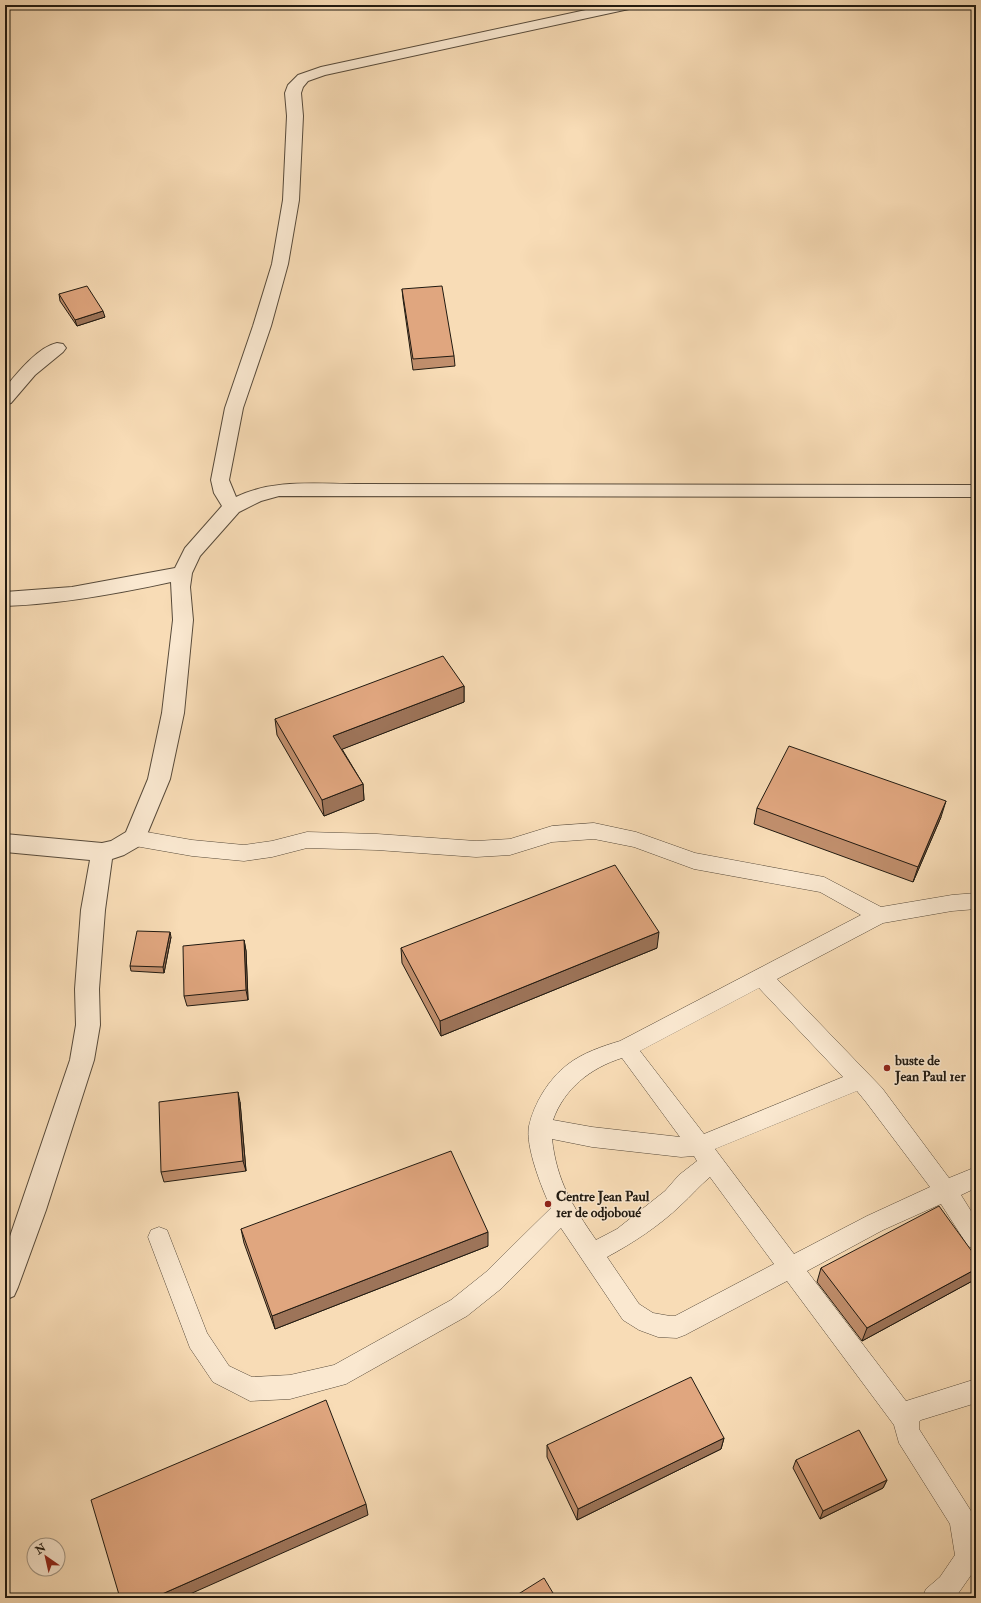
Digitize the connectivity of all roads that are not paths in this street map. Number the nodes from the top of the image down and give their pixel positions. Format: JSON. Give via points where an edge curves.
{"nodes":[{"id":1,"x":629,"y":5,"type":"edge"},
{"id":2,"x":57,"y":348,"type":"dead end"},
{"id":3,"x":5,"y":399,"type":"edge"},
{"id":4,"x":976,"y":491,"type":"edge"},
{"id":5,"x":232,"y":507,"type":"junction"},
{"id":6,"x":182,"y":573,"type":"junction"},
{"id":7,"x":5,"y":599,"type":"edge"},
{"id":8,"x":135,"y":838,"type":"junction"},
{"id":9,"x":5,"y":843,"type":"edge"},
{"id":10,"x":102,"y":852,"type":"junction"},
{"id":11,"x":976,"y":901,"type":"edge"},
{"id":12,"x":879,"y":915,"type":"junction"},
{"id":13,"x":762,"y":977,"type":"junction"},
{"id":14,"x":626,"y":1048,"type":"junction"},
{"id":15,"x":860,"y":1080,"type":"junction"},
{"id":16,"x":540,"y":1127,"type":"junction"},
{"id":17,"x":705,"y":1155,"type":"junction"},
{"id":18,"x":976,"y":1177,"type":"edge"},
{"id":19,"x":945,"y":1190,"type":"junction"},
{"id":20,"x":563,"y":1211,"type":"junction"},
{"id":21,"x":159,"y":1238,"type":"dead end"},
{"id":22,"x":976,"y":1239,"type":"edge"},
{"id":23,"x":592,"y":1254,"type":"junction"},
{"id":24,"x":789,"y":1268,"type":"junction"},
{"id":25,"x":5,"y":1287,"type":"edge"},
{"id":26,"x":976,"y":1391,"type":"edge"},
{"id":27,"x":906,"y":1421,"type":"junction"},
{"id":28,"x":935,"y":1598,"type":"edge"}],
"edges":[{"from":1,"to":5,"type":"street","via":[[321,71],[303,78],[296,85],[291,200],[280,264],[234,408],[220,480]]},
{"from":2,"to":3,"type":"street","via":[[30,370]]},
{"from":4,"to":5,"type":"street","via":[[279,490],[255,496]]},
{"from":5,"to":6,"type":"street","via":[[192,553]]},
{"from":6,"to":7,"type":"street","via":[[68,593]]},
{"from":6,"to":8,"type":"street","via":[[180,587],[183,620],[174,713],[159,779]]},
{"from":8,"to":10,"type":"street","via":[[116,849]]},
{"from":8,"to":12,"type":"lane","via":[[192,848],[244,853],[307,840],[497,848],[510,847],[552,834],[594,831],[636,840],[694,861],[824,885]]},
{"from":9,"to":10,"type":"street"},
{"from":10,"to":25,"type":"street","via":[[93,910],[87,989],[88,1025],[82,1060]]},
{"from":11,"to":12,"type":"lane"},
{"from":12,"to":13,"type":"lane"},
{"from":13,"to":14,"type":"lane"},
{"from":13,"to":15,"type":"lane"},
{"from":14,"to":16,"type":"lane","via":[[607,1054],[575,1071],[550,1099]]},
{"from":14,"to":17,"type":"lane"},
{"from":15,"to":17,"type":"lane"},
{"from":15,"to":19,"type":"lane"},
{"from":16,"to":17,"type":"lane","via":[[592,1137],[681,1147]]},
{"from":16,"to":20,"type":"lane","via":[[543,1155],[552,1187]]},
{"from":17,"to":23,"type":"lane","via":[[673,1198],[625,1236]]},
{"from":17,"to":24,"type":"lane"},
{"from":18,"to":19,"type":"lane"},
{"from":19,"to":22,"type":"lane"},
{"from":19,"to":24,"type":"lane"},
{"from":20,"to":21,"type":"lane","via":[[494,1280],[460,1308],[338,1376],[290,1387],[250,1389],[221,1374],[198,1340]]},
{"from":20,"to":23,"type":"lane"},
{"from":23,"to":24,"type":"lane","via":[[631,1312],[640,1319],[662,1327],[677,1327]]},
{"from":24,"to":27,"type":"lane"},
{"from":26,"to":27,"type":"lane","via":[[913,1410]]},
{"from":27,"to":28,"type":"lane","via":[[908,1434],[962,1520],[968,1558],[950,1586]]}]}
